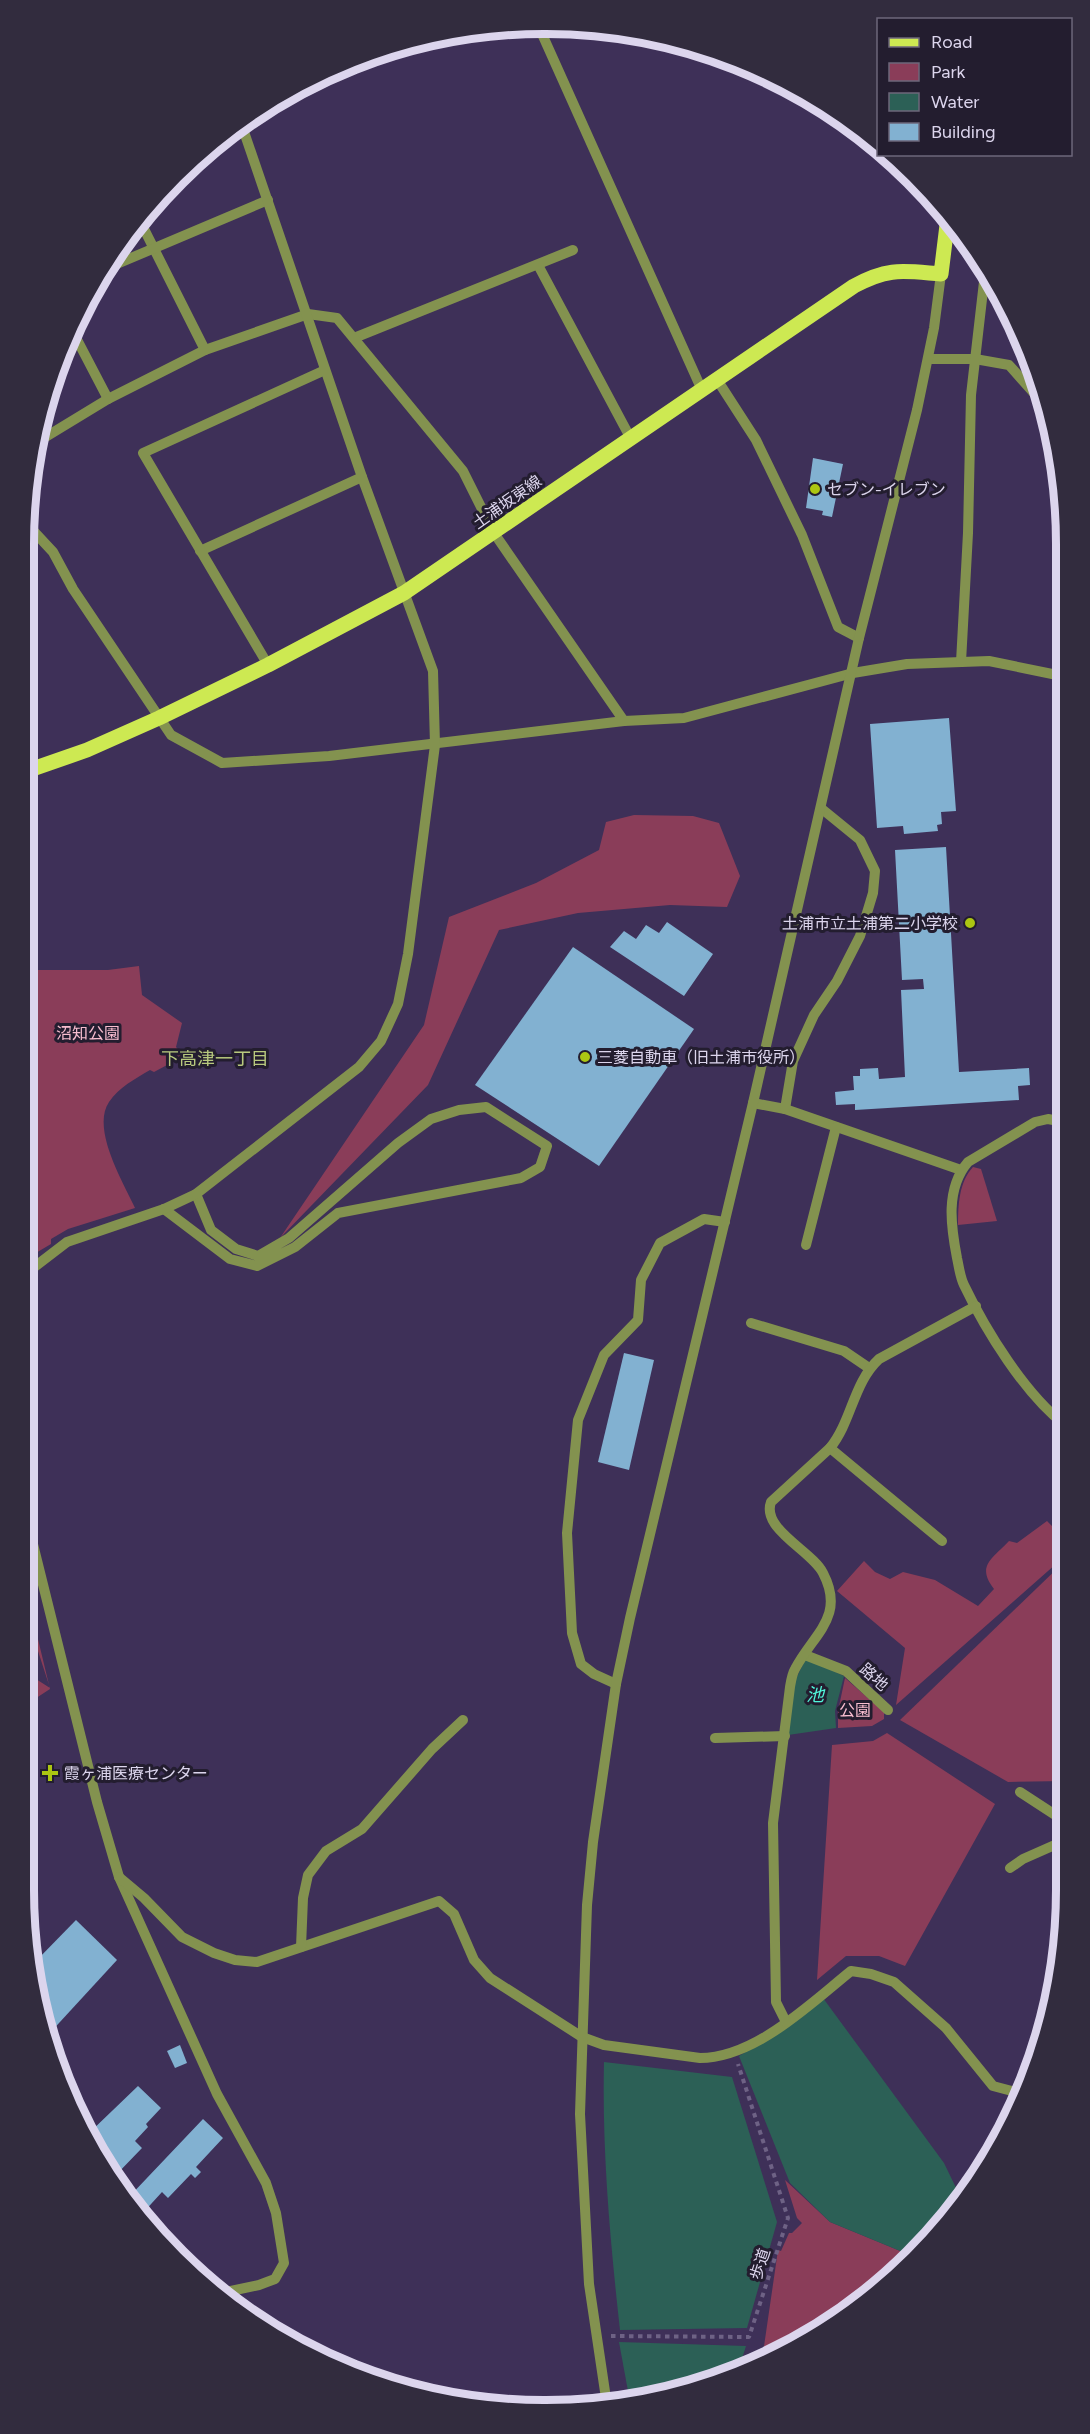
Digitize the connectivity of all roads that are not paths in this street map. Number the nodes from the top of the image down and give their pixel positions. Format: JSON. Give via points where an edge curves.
{"nodes":[{"id":1,"x":542,"y":34,"type":"edge"},
{"id":2,"x":245,"y":132,"type":"edge"},
{"id":3,"x":268,"y":200,"type":"junction"},
{"id":4,"x":145,"y":228,"type":"edge"},
{"id":5,"x":946,"y":230,"type":"edge"},
{"id":6,"x":154,"y":248,"type":"junction"},
{"id":7,"x":573,"y":250,"type":"dead end"},
{"id":8,"x":120,"y":263,"type":"edge"},
{"id":9,"x":538,"y":265,"type":"junction"},
{"id":10,"x":941,"y":274,"type":"junction"},
{"id":11,"x":984,"y":285,"type":"edge"},
{"id":12,"x":308,"y":314,"type":"junction"},
{"id":13,"x":354,"y":338,"type":"junction"},
{"id":14,"x":77,"y":340,"type":"edge"},
{"id":15,"x":205,"y":350,"type":"junction"},
{"id":16,"x":975,"y":358,"type":"junction"},
{"id":17,"x":929,"y":359,"type":"junction"},
{"id":18,"x":325,"y":370,"type":"junction"},
{"id":19,"x":716,"y":378,"type":"junction"},
{"id":20,"x":701,"y":388,"type":"junction"},
{"id":21,"x":1031,"y":389,"type":"edge"},
{"id":22,"x":108,"y":399,"type":"junction"},
{"id":23,"x":46,"y":437,"type":"edge"},
{"id":24,"x":631,"y":438,"type":"junction"},
{"id":25,"x":362,"y":477,"type":"junction"},
{"id":26,"x":35,"y":533,"type":"edge"},
{"id":27,"x":494,"y":533,"type":"junction"},
{"id":28,"x":200,"y":551,"type":"junction"},
{"id":29,"x":404,"y":593,"type":"junction"},
{"id":30,"x":859,"y":638,"type":"junction"},
{"id":31,"x":961,"y":662,"type":"junction"},
{"id":32,"x":268,"y":665,"type":"junction"},
{"id":33,"x":853,"y":673,"type":"junction"},
{"id":34,"x":1056,"y":675,"type":"edge"},
{"id":35,"x":159,"y":718,"type":"junction"},
{"id":36,"x":624,"y":721,"type":"junction"},
{"id":37,"x":435,"y":744,"type":"junction"},
{"id":38,"x":34,"y":769,"type":"edge"},
{"id":39,"x":822,"y":809,"type":"junction"},
{"id":40,"x":753,"y":1103,"type":"junction"},
{"id":41,"x":785,"y":1109,"type":"junction"},
{"id":42,"x":1056,"y":1120,"type":"edge"},
{"id":43,"x":837,"y":1127,"type":"junction"},
{"id":44,"x":961,"y":1170,"type":"junction"},
{"id":45,"x":196,"y":1194,"type":"junction"},
{"id":46,"x":164,"y":1209,"type":"junction"},
{"id":47,"x":725,"y":1222,"type":"junction"},
{"id":48,"x":806,"y":1245,"type":"dead end"},
{"id":49,"x":34,"y":1267,"type":"edge"},
{"id":50,"x":976,"y":1306,"type":"junction"},
{"id":51,"x":751,"y":1323,"type":"dead end"},
{"id":52,"x":869,"y":1368,"type":"junction"},
{"id":53,"x":1056,"y":1417,"type":"edge"},
{"id":54,"x":830,"y":1448,"type":"junction"},
{"id":55,"x":942,"y":1541,"type":"dead end"},
{"id":56,"x":34,"y":1548,"type":"edge"},
{"id":57,"x":805,"y":1655,"type":"junction"},
{"id":58,"x":616,"y":1684,"type":"junction"},
{"id":59,"x":888,"y":1710,"type":"dead end"},
{"id":60,"x":463,"y":1720,"type":"dead end"},
{"id":61,"x":785,"y":1736,"type":"junction"},
{"id":62,"x":715,"y":1738,"type":"dead end"},
{"id":63,"x":1020,"y":1792,"type":"dead end"},
{"id":64,"x":1056,"y":1815,"type":"edge"},
{"id":65,"x":1056,"y":1844,"type":"edge"},
{"id":66,"x":1010,"y":1868,"type":"dead end"},
{"id":67,"x":119,"y":1877,"type":"junction"},
{"id":68,"x":301,"y":1947,"type":"junction"},
{"id":69,"x":786,"y":2022,"type":"junction"},
{"id":70,"x":582,"y":2037,"type":"junction"},
{"id":71,"x":1014,"y":2091,"type":"edge"},
{"id":72,"x":230,"y":2291,"type":"edge"},
{"id":73,"x":605,"y":2396,"type":"edge"}],
"edges":[{"from":1,"to":20,"type":"street"},
{"from":2,"to":3,"type":"street"},
{"from":3,"to":6,"type":"street"},
{"from":3,"to":12,"type":"street"},
{"from":4,"to":6,"type":"street"},
{"from":5,"to":10,"type":"main road"},
{"from":6,"to":8,"type":"street"},
{"from":6,"to":15,"type":"street"},
{"from":7,"to":9,"type":"street"},
{"from":9,"to":13,"type":"street"},
{"from":9,"to":24,"type":"street"},
{"from":10,"to":17,"type":"street"},
{"from":10,"to":19,"type":"main road","name":"土浦坂東線","via":[[899,271],[872,277]]},
{"from":11,"to":16,"type":"street"},
{"from":12,"to":13,"type":"street","via":[[337,318]]},
{"from":12,"to":15,"type":"street"},
{"from":12,"to":18,"type":"street"},
{"from":13,"to":27,"type":"street","via":[[463,471]]},
{"from":14,"to":22,"type":"street"},
{"from":15,"to":22,"type":"street"},
{"from":16,"to":17,"type":"street"},
{"from":16,"to":21,"type":"street","via":[[1009,365]]},
{"from":16,"to":31,"type":"street"},
{"from":17,"to":30,"type":"street"},
{"from":18,"to":25,"type":"street"},
{"from":18,"to":28,"type":"street","via":[[143,453]]},
{"from":19,"to":20,"type":"main road","name":"土浦坂東線"},
{"from":19,"to":30,"type":"street","via":[[756,440],[802,535],[838,627]]},
{"from":20,"to":24,"type":"main road","name":"土浦坂東線"},
{"from":22,"to":23,"type":"street"},
{"from":24,"to":27,"type":"main road","name":"土浦坂東線"},
{"from":25,"to":28,"type":"street"},
{"from":25,"to":29,"type":"street"},
{"from":26,"to":35,"type":"street","via":[[52,552],[72,590]]},
{"from":27,"to":29,"type":"main road","name":"土浦坂東線"},
{"from":27,"to":36,"type":"street"},
{"from":28,"to":32,"type":"street"},
{"from":29,"to":32,"type":"main road","name":"土浦坂東線"},
{"from":29,"to":37,"type":"street","via":[[433,671]]},
{"from":30,"to":33,"type":"street"},
{"from":31,"to":33,"type":"street","via":[[907,664]]},
{"from":31,"to":34,"type":"street","via":[[989,661]]},
{"from":32,"to":35,"type":"main road","name":"土浦坂東線"},
{"from":33,"to":36,"type":"street","via":[[684,718]]},
{"from":33,"to":39,"type":"street"},
{"from":35,"to":37,"type":"street","via":[[171,735],[222,763]]},
{"from":35,"to":38,"type":"main road","name":"土浦坂東線"},
{"from":36,"to":37,"type":"street"},
{"from":37,"to":45,"type":"street","via":[[408,954],[398,1004],[381,1041],[359,1067]]},
{"from":39,"to":40,"type":"street"},
{"from":39,"to":41,"type":"street","via":[[860,840],[874,871],[873,893],[860,936],[793,1061]]},
{"from":40,"to":41,"type":"street"},
{"from":40,"to":47,"type":"street"},
{"from":41,"to":43,"type":"street"},
{"from":42,"to":44,"type":"street","via":[[1035,1122]]},
{"from":43,"to":44,"type":"street"},
{"from":43,"to":48,"type":"street"},
{"from":44,"to":50,"type":"street","via":[[950,1226],[962,1283]]},
{"from":45,"to":46,"type":"street"},
{"from":45,"to":46,"type":"street","via":[[210,1230],[236,1249],[258,1256],[288,1238],[431,1119],[486,1107],[548,1146],[540,1167],[521,1178],[338,1214],[295,1247],[257,1266],[230,1259]]},
{"from":46,"to":49,"type":"street","via":[[67,1242]]},
{"from":47,"to":58,"type":"street"},
{"from":47,"to":58,"type":"street","via":[[704,1219],[660,1243],[641,1280],[638,1320],[604,1355],[578,1420],[567,1533],[572,1633],[582,1664]]},
{"from":50,"to":52,"type":"street"},
{"from":50,"to":53,"type":"street","via":[[1021,1379]]},
{"from":51,"to":52,"type":"street","via":[[844,1351]]},
{"from":52,"to":54,"type":"street","via":[[846,1424]]},
{"from":54,"to":55,"type":"street"},
{"from":54,"to":57,"type":"street","via":[[768,1509],[779,1529],[813,1559],[830,1592],[828,1622]]},
{"from":56,"to":67,"type":"street"},
{"from":57,"to":59,"type":"street","name":"路地","via":[[846,1671]]},
{"from":57,"to":61,"type":"street","via":[[794,1670]]},
{"from":58,"to":70,"type":"street","via":[[589,1884]]},
{"from":60,"to":68,"type":"street","via":[[432,1749],[362,1829],[326,1851],[308,1875]]},
{"from":61,"to":62,"type":"street"},
{"from":61,"to":69,"type":"street","via":[[773,1823],[776,2002]]},
{"from":63,"to":64,"type":"street"},
{"from":65,"to":66,"type":"street"},
{"from":67,"to":68,"type":"street","via":[[182,1937],[214,1953],[257,1962]]},
{"from":67,"to":72,"type":"street","via":[[217,2094],[266,2183],[276,2213],[284,2263],[274,2279]]},
{"from":68,"to":70,"type":"street","via":[[440,1901],[454,1914],[474,1960],[490,1978]]},
{"from":69,"to":70,"type":"street","via":[[734,2053],[715,2058],[604,2045]]},
{"from":69,"to":71,"type":"street","via":[[851,1971],[871,1974],[894,1982],[946,2028],[993,2086]]},
{"from":70,"to":73,"type":"street","via":[[580,2114],[585,2218],[595,2336]]}]}
